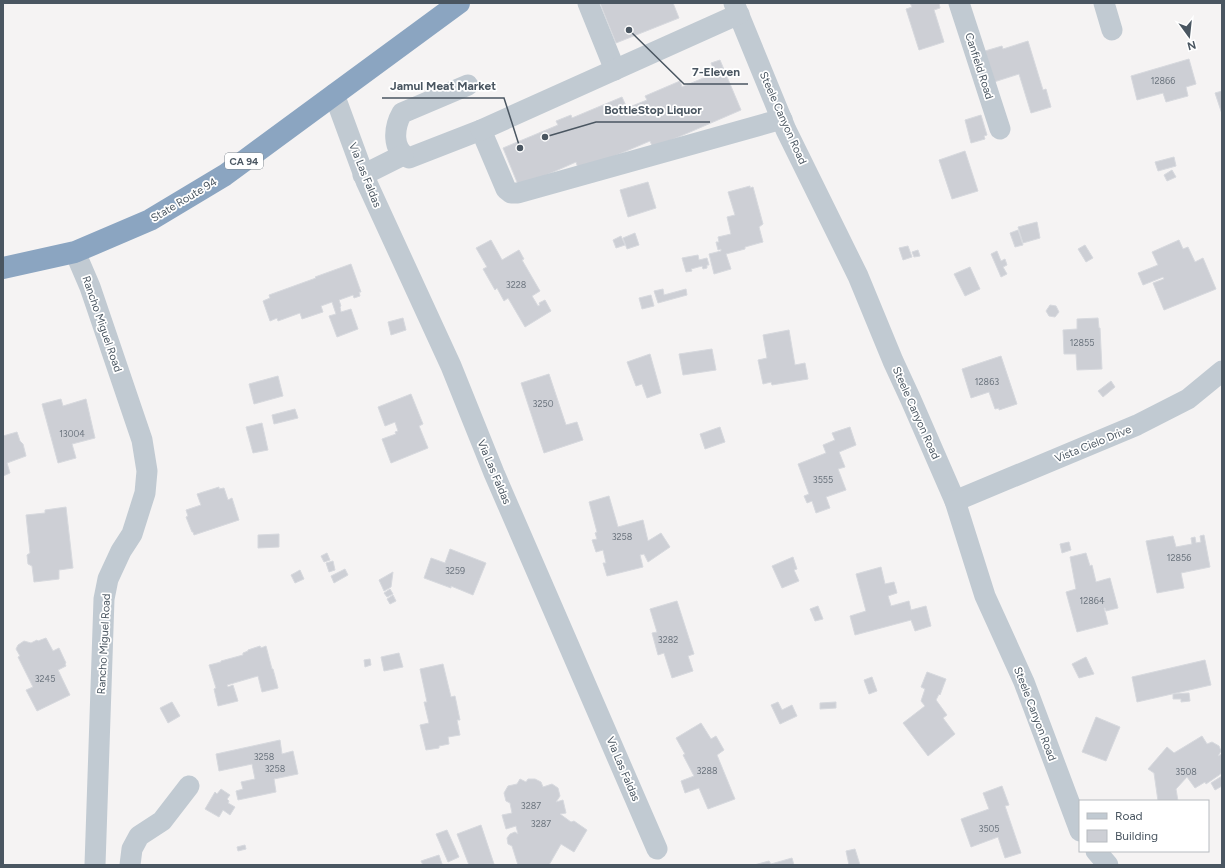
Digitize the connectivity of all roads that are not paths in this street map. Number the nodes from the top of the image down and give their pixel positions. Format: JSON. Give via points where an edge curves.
{"nodes":[{"id":1,"x":459,"y":3,"type":"edge"},
{"id":2,"x":588,"y":3,"type":"edge"},
{"id":3,"x":958,"y":3,"type":"edge"},
{"id":4,"x":1104,"y":3,"type":"edge"},
{"id":5,"x":736,"y":9,"type":"edge"},
{"id":6,"x":1112,"y":30,"type":"dead end"},
{"id":7,"x":615,"y":70,"type":"junction"},
{"id":8,"x":468,"y":85,"type":"dead end"},
{"id":9,"x":334,"y":94,"type":"junction"},
{"id":10,"x":782,"y":119,"type":"junction"},
{"id":11,"x":1000,"y":129,"type":"dead end"},
{"id":12,"x":481,"y":130,"type":"junction"},
{"id":13,"x":403,"y":155,"type":"junction"},
{"id":14,"x":363,"y":175,"type":"junction"},
{"id":15,"x":75,"y":252,"type":"junction"},
{"id":16,"x":3,"y":268,"type":"edge"},
{"id":17,"x":1222,"y":371,"type":"edge"},
{"id":18,"x":955,"y":501,"type":"junction"},
{"id":19,"x":189,"y":786,"type":"dead end"},
{"id":20,"x":1079,"y":829,"type":"edge"},
{"id":21,"x":657,"y":849,"type":"dead end"},
{"id":22,"x":1097,"y":852,"type":"edge"},
{"id":23,"x":95,"y":865,"type":"edge"},
{"id":24,"x":130,"y":865,"type":"edge"},
{"id":25,"x":1108,"y":865,"type":"edge"}],
"edges":[{"from":1,"to":9,"type":"highway","name":"State Route 94","number":"CA 94"},
{"from":2,"to":7,"type":"street"},
{"from":3,"to":11,"type":"street","name":"Canfield Road"},
{"from":4,"to":6,"type":"street"},
{"from":5,"to":7,"type":"street"},
{"from":5,"to":10,"type":"street","name":"Steele Canyon Road"},
{"from":7,"to":12,"type":"street"},
{"from":8,"to":13,"type":"street","via":[[402,113],[396,133],[398,149]]},
{"from":9,"to":14,"type":"street","name":"Via Las Faldas"},
{"from":9,"to":15,"type":"highway","name":"State Route 94","number":"CA 94","via":[[225,175],[150,220]]},
{"from":10,"to":12,"type":"street","via":[[518,193],[511,193],[506,189]]},
{"from":10,"to":18,"type":"street","name":"Steele Canyon Road","via":[[858,276]]},
{"from":12,"to":13,"type":"street","via":[[409,158]]},
{"from":13,"to":14,"type":"street"},
{"from":14,"to":21,"type":"street","name":"Via Las Faldas","via":[[451,366],[494,473]]},
{"from":15,"to":16,"type":"highway","name":"State Route 94","number":"CA 94"},
{"from":15,"to":23,"type":"street","name":"Rancho Miguel Road","via":[[90,287],[142,440],[146,471],[145,493],[132,534],[108,579],[104,599]]},
{"from":17,"to":18,"type":"street","name":"Vista Cielo Drive","via":[[1188,400],[1137,425]]},
{"from":18,"to":20,"type":"street","name":"Steele Canyon Road","via":[[985,596],[1024,682]]},
{"from":19,"to":24,"type":"street","via":[[162,821],[139,836],[132,849]]},
{"from":22,"to":25,"type":"street"}]}
